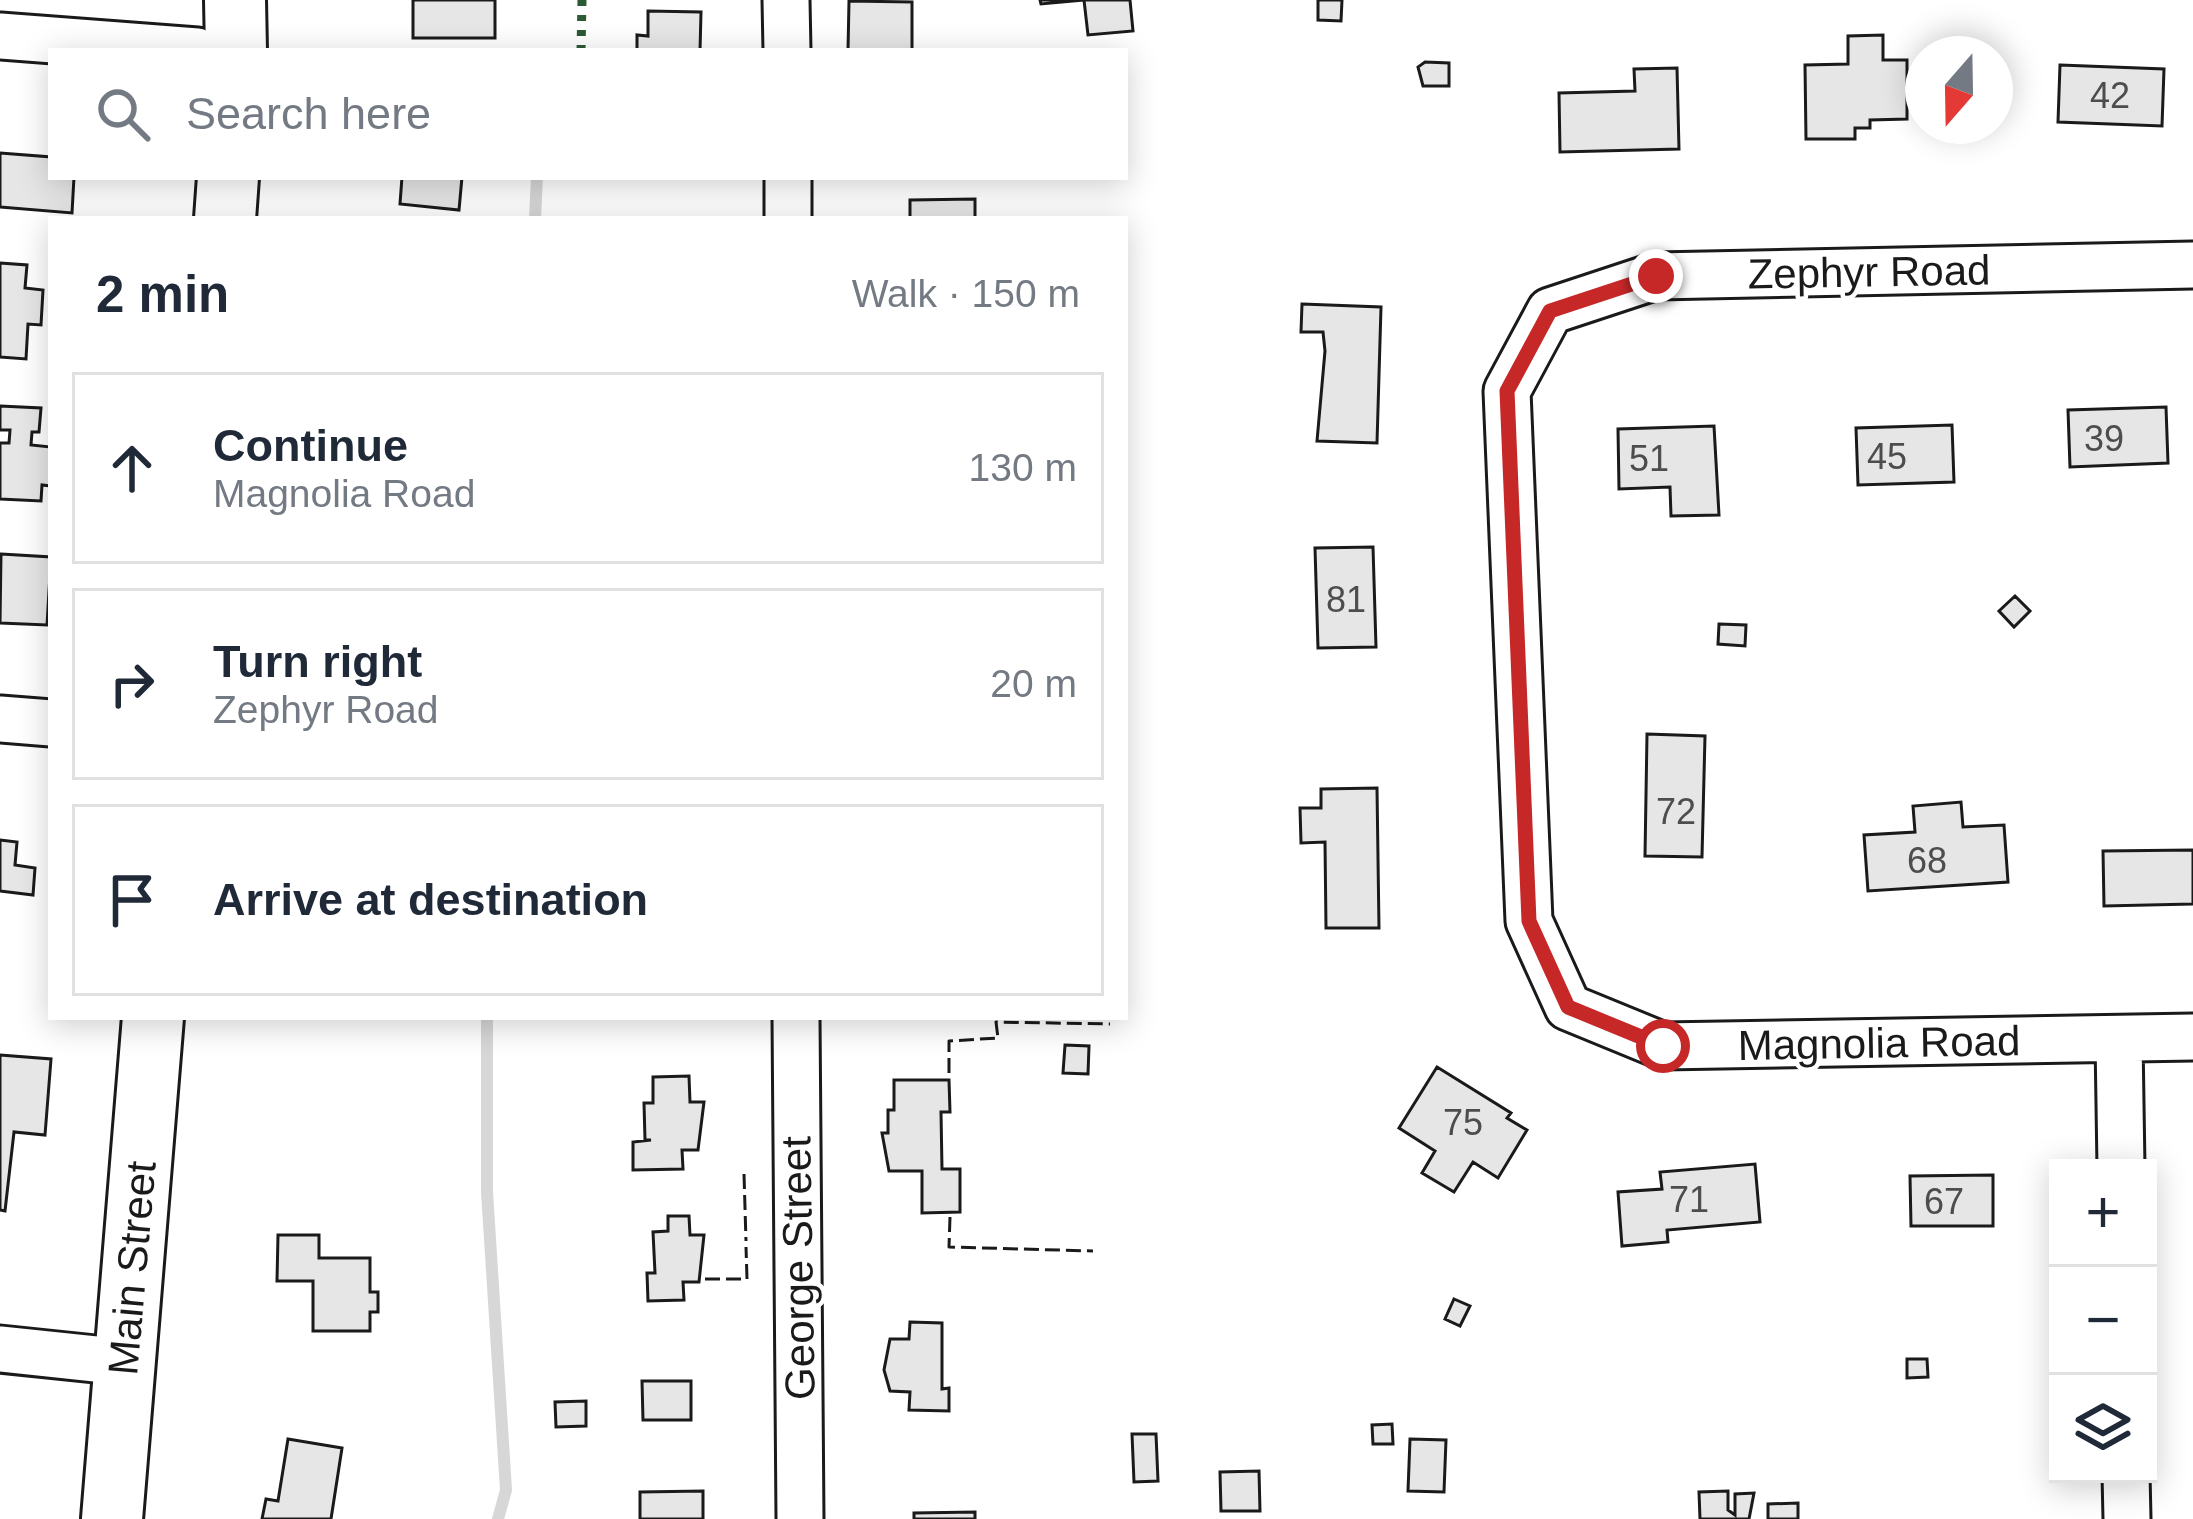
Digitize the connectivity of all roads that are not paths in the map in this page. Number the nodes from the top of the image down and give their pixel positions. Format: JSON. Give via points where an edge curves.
{"nodes":[{"id":1,"x":235,"y":0,"type":"edge"},
{"id":2,"x":786,"y":0,"type":"edge"},
{"id":3,"x":0,"y":37,"type":"edge"},
{"id":4,"x":155,"y":48,"type":"edge"},
{"id":5,"x":236,"y":48,"type":"edge"},
{"id":6,"x":787,"y":48,"type":"edge"},
{"id":7,"x":228,"y":180,"type":"edge"},
{"id":8,"x":788,"y":180,"type":"edge"},
{"id":9,"x":225,"y":216,"type":"edge"},
{"id":10,"x":788,"y":216,"type":"edge"},
{"id":11,"x":2193,"y":266,"type":"edge"},
{"id":12,"x":1550,"y":311,"type":"joint"},
{"id":13,"x":0,"y":719,"type":"edge"},
{"id":14,"x":48,"y":723,"type":"edge"},
{"id":15,"x":153,"y":1020,"type":"edge"},
{"id":16,"x":796,"y":1020,"type":"edge"},
{"id":17,"x":2193,"y":1037,"type":"edge"},
{"id":18,"x":2119,"y":1040,"type":"junction"},
{"id":19,"x":2121,"y":1159,"type":"edge"},
{"id":20,"x":0,"y":1349,"type":"edge"},
{"id":21,"x":124,"y":1362,"type":"junction"},
{"id":22,"x":2126,"y":1483,"type":"edge"},
{"id":23,"x":112,"y":1519,"type":"edge"},
{"id":24,"x":800,"y":1519,"type":"edge"},
{"id":25,"x":2127,"y":1519,"type":"edge"}],
"edges":[{"from":1,"to":5,"type":"main road"},
{"from":2,"to":6,"type":"street"},
{"from":3,"to":4,"type":"street"},
{"from":7,"to":9,"type":"main road"},
{"from":8,"to":10,"type":"street"},
{"from":11,"to":12,"type":"street","name":"Zephyr Road","via":[[1656,276]]},
{"from":12,"to":18,"type":"street","name":"Magnolia Road","via":[[1507,391],[1529,921],[1568,1007],[1663,1046]]},
{"from":13,"to":14,"type":"street"},
{"from":15,"to":21,"type":"main road","name":"Main Street"},
{"from":16,"to":24,"type":"street","name":"George Street"},
{"from":17,"to":18,"type":"street","name":"Magnolia Road"},
{"from":18,"to":19,"type":"street"},
{"from":20,"to":21,"type":"street"},
{"from":21,"to":23,"type":"main road","name":"Main Street"},
{"from":22,"to":25,"type":"street"}]}
